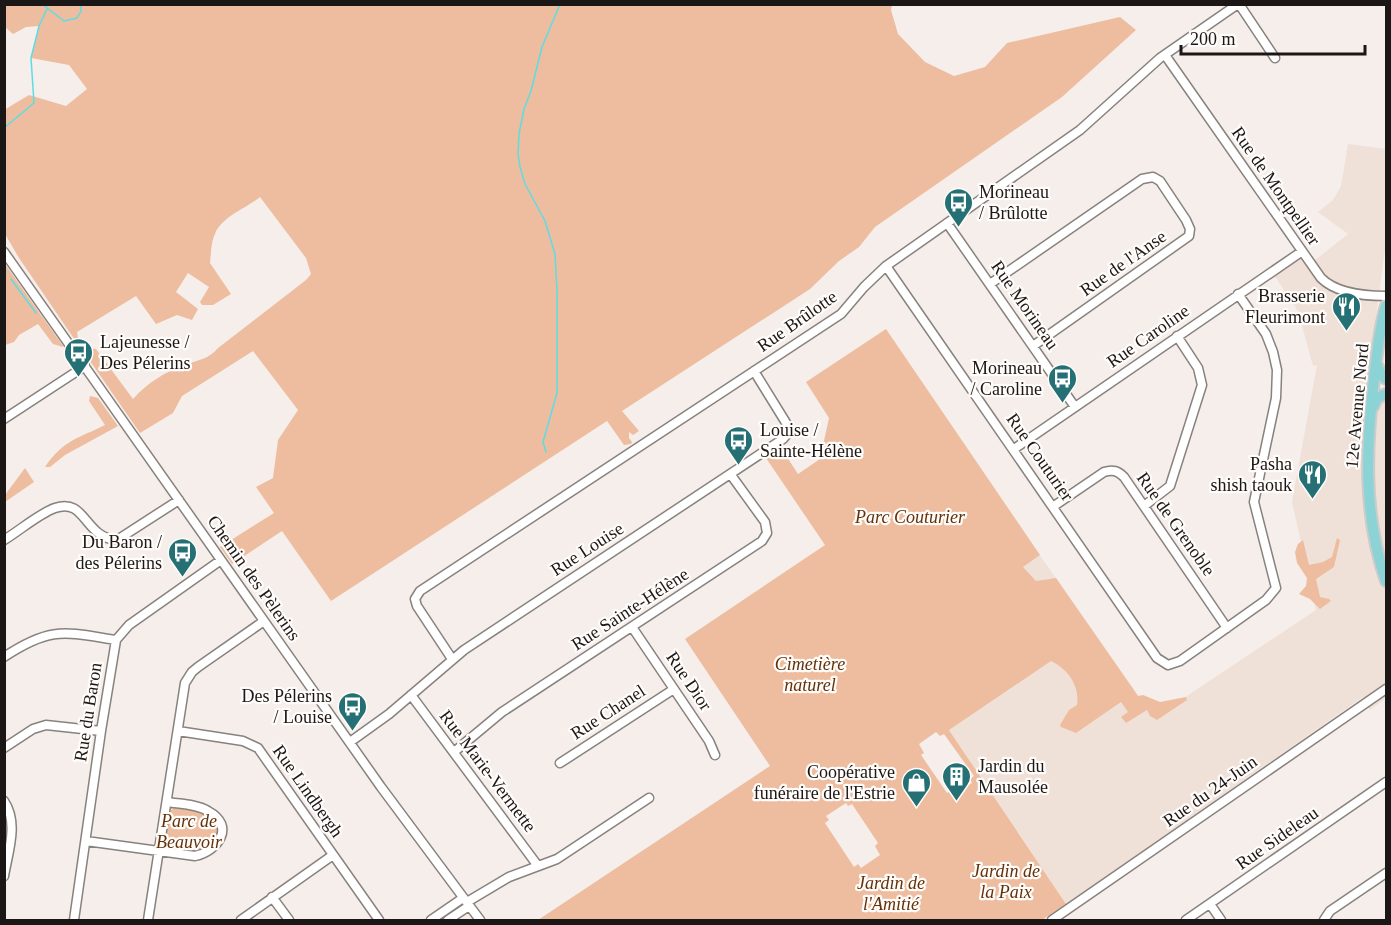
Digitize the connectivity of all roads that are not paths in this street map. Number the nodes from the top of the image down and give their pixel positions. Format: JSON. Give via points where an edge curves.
{"nodes":[{"id":1,"x":1239,"y":4,"type":"edge"},
{"id":2,"x":1165,"y":55,"type":"junction"},
{"id":3,"x":1275,"y":58,"type":"dead end"},
{"id":4,"x":947,"y":223,"type":"junction"},
{"id":5,"x":4,"y":252,"type":"edge"},
{"id":6,"x":1301,"y":252,"type":"junction"},
{"id":7,"x":886,"y":266,"type":"junction"},
{"id":8,"x":990,"y":284,"type":"junction"},
{"id":9,"x":1238,"y":294,"type":"junction"},
{"id":10,"x":1386,"y":296,"type":"edge"},
{"id":11,"x":1386,"y":306,"type":"edge"},
{"id":12,"x":1177,"y":336,"type":"junction"},
{"id":13,"x":1033,"y":346,"type":"junction"},
{"id":14,"x":1376,"y":363,"type":"junction"},
{"id":15,"x":85,"y":366,"type":"junction"},
{"id":16,"x":754,"y":371,"type":"junction"},
{"id":17,"x":1386,"y":380,"type":"edge"},
{"id":18,"x":1386,"y":394,"type":"edge"},
{"id":19,"x":1075,"y":406,"type":"junction"},
{"id":20,"x":1370,"y":415,"type":"junction"},
{"id":21,"x":4,"y":419,"type":"edge"},
{"id":22,"x":1014,"y":449,"type":"junction"},
{"id":23,"x":731,"y":475,"type":"junction"},
{"id":24,"x":179,"y":500,"type":"junction"},
{"id":25,"x":1144,"y":506,"type":"junction"},
{"id":26,"x":1054,"y":507,"type":"junction"},
{"id":27,"x":4,"y":540,"type":"edge"},
{"id":28,"x":221,"y":560,"type":"junction"},
{"id":29,"x":1386,"y":580,"type":"edge"},
{"id":30,"x":264,"y":621,"type":"junction"},
{"id":31,"x":632,"y":627,"type":"junction"},
{"id":32,"x":1227,"y":628,"type":"junction"},
{"id":33,"x":116,"y":640,"type":"junction"},
{"id":34,"x":4,"y":657,"type":"edge"},
{"id":35,"x":452,"y":659,"type":"junction"},
{"id":36,"x":674,"y":689,"type":"junction"},
{"id":37,"x":1386,"y":689,"type":"edge"},
{"id":38,"x":411,"y":695,"type":"junction"},
{"id":39,"x":101,"y":731,"type":"junction"},
{"id":40,"x":177,"y":731,"type":"junction"},
{"id":41,"x":350,"y":742,"type":"junction"},
{"id":42,"x":4,"y":748,"type":"edge"},
{"id":43,"x":454,"y":752,"type":"junction"},
{"id":44,"x":715,"y":755,"type":"dead end"},
{"id":45,"x":560,"y":763,"type":"dead end"},
{"id":46,"x":1386,"y":782,"type":"edge"},
{"id":47,"x":650,"y":798,"type":"dead end"},
{"id":48,"x":4,"y":801,"type":"edge"},
{"id":49,"x":166,"y":802,"type":"junction"},
{"id":50,"x":86,"y":841,"type":"junction"},
{"id":51,"x":159,"y":852,"type":"junction"},
{"id":52,"x":333,"y":855,"type":"junction"},
{"id":53,"x":538,"y":866,"type":"junction"},
{"id":54,"x":1386,"y":873,"type":"edge"},
{"id":55,"x":4,"y":876,"type":"edge"},
{"id":56,"x":272,"y":897,"type":"junction"},
{"id":57,"x":466,"y":902,"type":"junction"},
{"id":58,"x":1210,"y":904,"type":"junction"},
{"id":59,"x":74,"y":921,"type":"edge"},
{"id":60,"x":148,"y":921,"type":"edge"},
{"id":61,"x":241,"y":921,"type":"edge"},
{"id":62,"x":289,"y":921,"type":"edge"},
{"id":63,"x":379,"y":921,"type":"edge"},
{"id":64,"x":431,"y":921,"type":"edge"},
{"id":65,"x":448,"y":921,"type":"edge"},
{"id":66,"x":480,"y":921,"type":"edge"},
{"id":67,"x":1052,"y":921,"type":"edge"},
{"id":68,"x":1186,"y":921,"type":"edge"},
{"id":69,"x":1221,"y":921,"type":"edge"},
{"id":70,"x":1324,"y":921,"type":"edge"}],
"edges":[{"from":1,"to":2,"type":"street","name":"Rue Brûlotte"},
{"from":1,"to":3,"type":"street"},
{"from":2,"to":4,"type":"street","name":"Rue Brûlotte","via":[[1090,123]]},
{"from":2,"to":6,"type":"street","name":"Rue de Montpellier"},
{"from":4,"to":7,"type":"street","name":"Rue Brûlotte"},
{"from":4,"to":8,"type":"street","name":"Rue Morineau"},
{"from":5,"to":15,"type":"street","name":"Chemin des Pèlerins"},
{"from":6,"to":9,"type":"street","name":"Rue Caroline"},
{"from":6,"to":10,"type":"street","name":"Rue de Montpellier","via":[[1332,287]]},
{"from":7,"to":16,"type":"street","name":"Rue Brûlotte","via":[[841,314]]},
{"from":7,"to":22,"type":"street","name":"Rue Couturier"},
{"from":8,"to":13,"type":"street","name":"Rue Morineau"},
{"from":8,"to":13,"type":"street","name":"Rue de l'Anse","via":[[1142,179],[1153,177],[1162,184],[1189,224],[1189,236]]},
{"from":9,"to":12,"type":"street","name":"Rue Caroline"},
{"from":9,"to":32,"type":"street","via":[[1266,334],[1276,370],[1276,398],[1254,502],[1276,588]]},
{"from":11,"to":14,"type":"main road","name":"12e Avenue Nord"},
{"from":12,"to":19,"type":"street","name":"Rue Caroline"},
{"from":12,"to":25,"type":"street","via":[[1198,368],[1202,385],[1170,486]]},
{"from":13,"to":19,"type":"street","name":"Rue Morineau"},
{"from":14,"to":17,"type":"main road"},
{"from":14,"to":20,"type":"main road","name":"12e Avenue Nord"},
{"from":15,"to":21,"type":"street"},
{"from":15,"to":24,"type":"street","name":"Chemin des Pèlerins"},
{"from":16,"to":23,"type":"street","name":"Rue Louise","via":[[788,426],[788,433]]},
{"from":16,"to":35,"type":"street","name":"Rue Brûlotte","via":[[420,591],[415,599],[417,606]]},
{"from":18,"to":20,"type":"main road","via":[[1377,398]]},
{"from":19,"to":22,"type":"street","name":"Rue Caroline"},
{"from":20,"to":29,"type":"main road","name":"12e Avenue Nord","via":[[1370,513]]},
{"from":22,"to":26,"type":"street","name":"Rue Couturier"},
{"from":23,"to":31,"type":"street","name":"Rue Sainte-Hélène","via":[[765,522],[765,538]]},
{"from":23,"to":35,"type":"street","name":"Rue Louise"},
{"from":24,"to":27,"type":"street","via":[[117,540],[100,536],[80,512],[63,506]]},
{"from":24,"to":28,"type":"street","name":"Chemin des Pèlerins"},
{"from":25,"to":26,"type":"street","name":"Rue de Grenoble","via":[[1124,477],[1110,470]]},
{"from":25,"to":32,"type":"street","name":"Rue de Grenoble"},
{"from":26,"to":32,"type":"street","name":"Rue Couturier","via":[[1157,658],[1168,665],[1180,661]]},
{"from":28,"to":30,"type":"street","name":"Chemin des Pèlerins"},
{"from":28,"to":33,"type":"street","name":"Rue du Baron","via":[[129,625]]},
{"from":30,"to":40,"type":"street","via":[[192,672],[185,683]]},
{"from":30,"to":41,"type":"street","name":"Chemin des Pèlerins"},
{"from":31,"to":36,"type":"street","name":"Rue Dior"},
{"from":31,"to":43,"type":"street","name":"Rue Sainte-Hélène","via":[[502,712]]},
{"from":33,"to":34,"type":"street","via":[[56,633],[32,640]]},
{"from":33,"to":39,"type":"street","name":"Rue du Baron"},
{"from":35,"to":38,"type":"street","name":"Rue Louise"},
{"from":36,"to":44,"type":"street","name":"Rue Dior"},
{"from":36,"to":45,"type":"street","name":"Rue Chanel"},
{"from":37,"to":67,"type":"street","name":"Rue du 24-Juin"},
{"from":38,"to":41,"type":"street","name":"Rue Louise"},
{"from":38,"to":43,"type":"street","name":"Rue Marie-Vermette"},
{"from":39,"to":42,"type":"street","via":[[46,725]]},
{"from":39,"to":50,"type":"street","name":"Rue du Baron"},
{"from":40,"to":49,"type":"street"},
{"from":40,"to":52,"type":"street","name":"Rue Lindbergh","via":[[243,741],[258,748]]},
{"from":41,"to":57,"type":"street","name":"Chemin des Pèlerins"},
{"from":43,"to":53,"type":"street","name":"Rue Marie-Vermette"},
{"from":46,"to":58,"type":"street","name":"Rue Sideleau"},
{"from":47,"to":53,"type":"street","via":[[557,859]]},
{"from":48,"to":55,"type":"street","via":[[12,821]]},
{"from":49,"to":51,"type":"street"},
{"from":49,"to":51,"type":"street","via":[[209,811],[219,820],[222,832],[218,845],[203,854]]},
{"from":50,"to":51,"type":"street"},
{"from":50,"to":59,"type":"street","name":"Rue du Baron"},
{"from":51,"to":60,"type":"street"},
{"from":52,"to":56,"type":"street"},
{"from":52,"to":63,"type":"street","name":"Rue Lindbergh"},
{"from":53,"to":57,"type":"street","via":[[502,880]]},
{"from":54,"to":70,"type":"street","via":[[1330,911]]},
{"from":56,"to":61,"type":"street"},
{"from":56,"to":62,"type":"street"},
{"from":57,"to":64,"type":"street"},
{"from":57,"to":65,"type":"street"},
{"from":57,"to":66,"type":"street","name":"Chemin des Pèlerins"},
{"from":58,"to":68,"type":"street","name":"Rue Sideleau"},
{"from":58,"to":69,"type":"street"}]}
